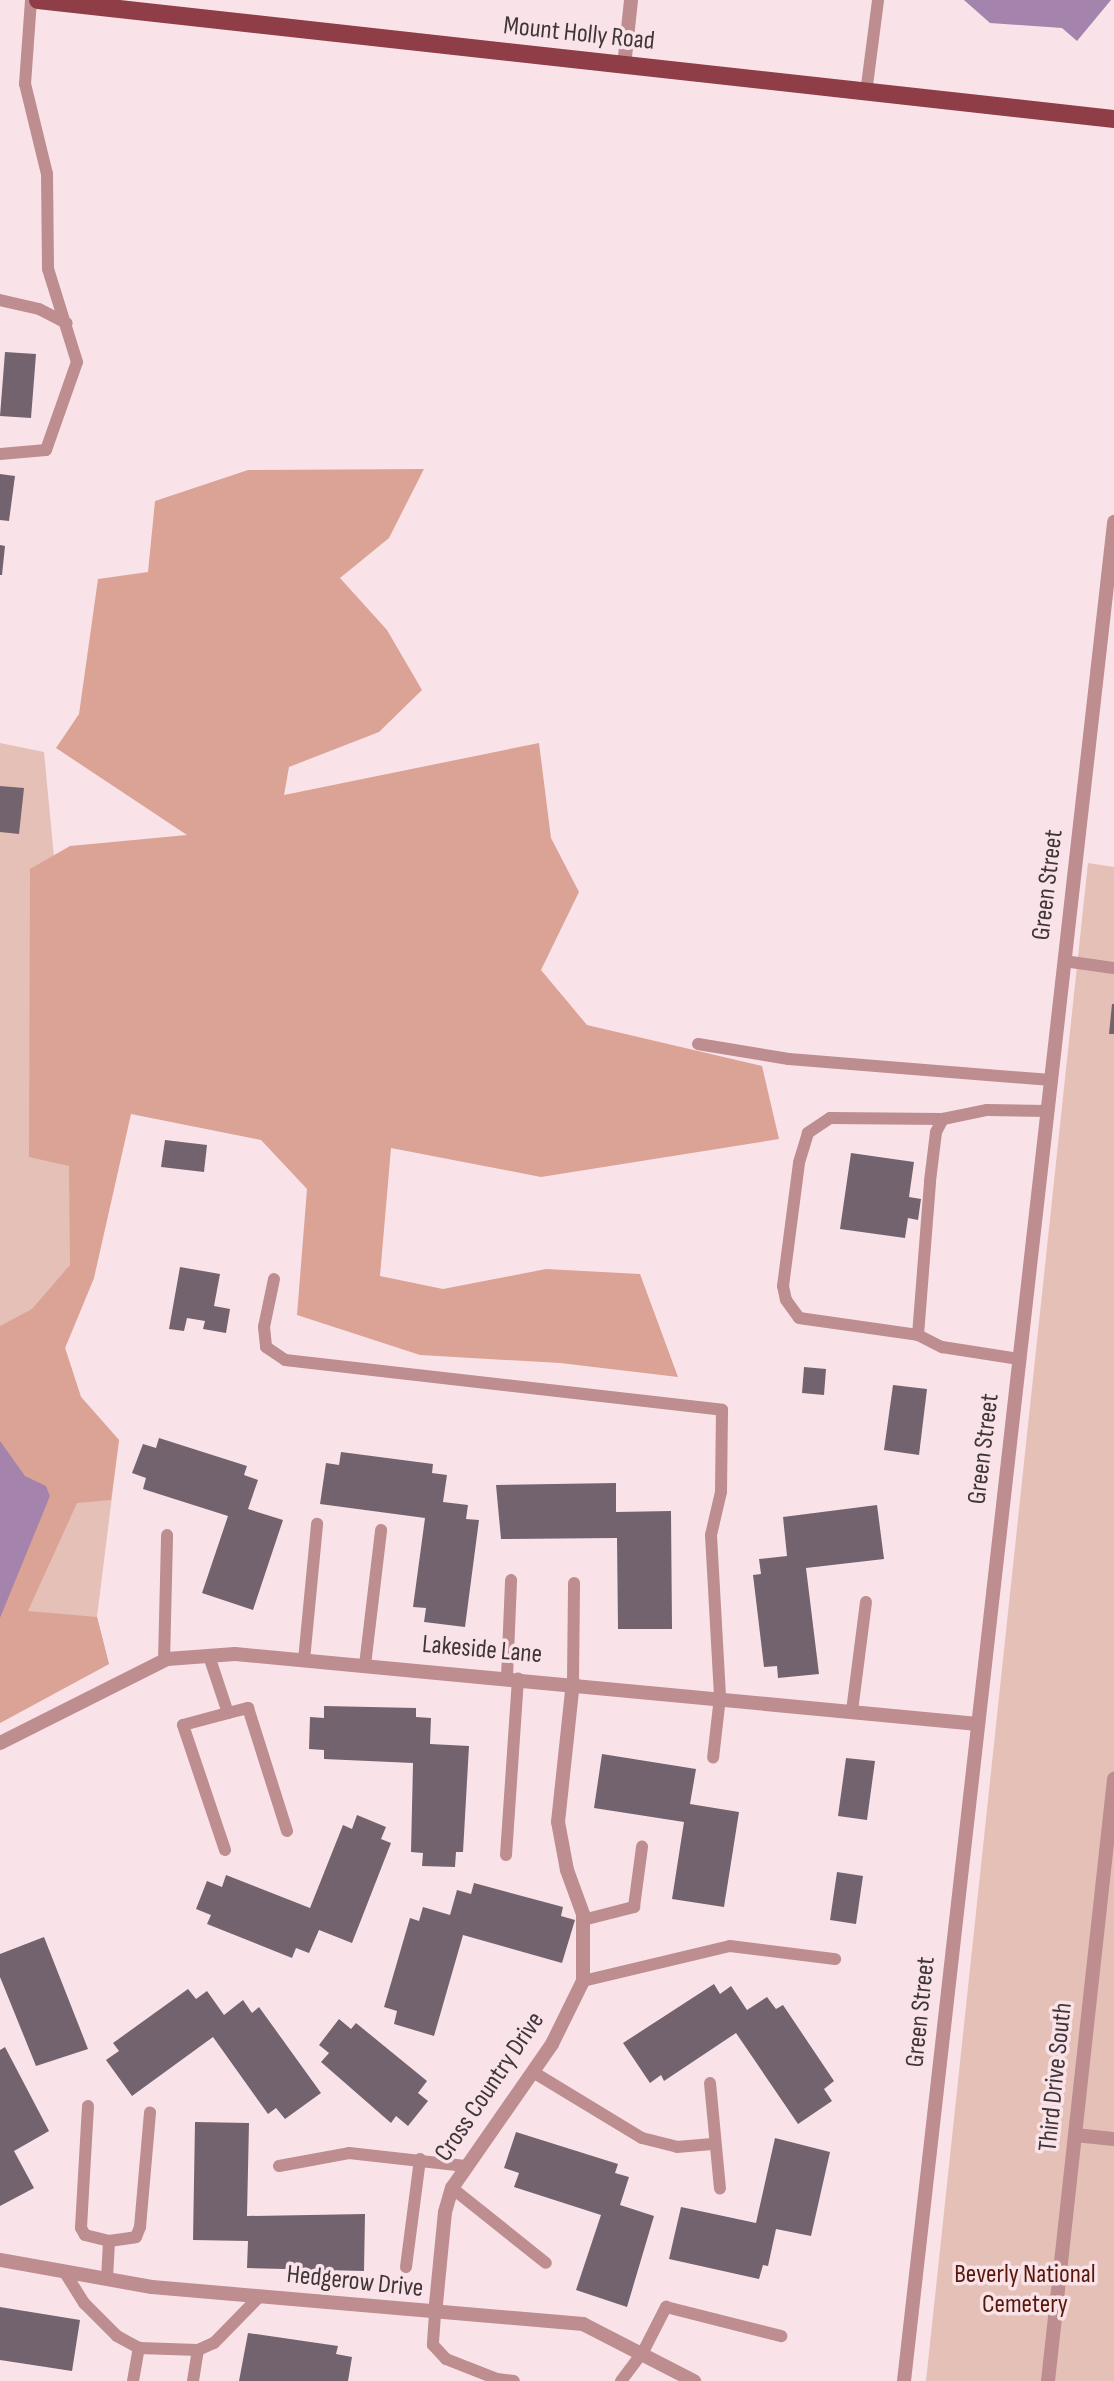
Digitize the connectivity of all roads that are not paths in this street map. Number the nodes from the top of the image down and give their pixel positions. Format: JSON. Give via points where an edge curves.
{"nodes":[{"id":1,"x":31,"y":0,"type":"edge"},
{"id":2,"x":38,"y":0,"type":"edge"},
{"id":3,"x":631,"y":0,"type":"edge"},
{"id":4,"x":878,"y":0,"type":"edge"},
{"id":5,"x":624,"y":65,"type":"junction"},
{"id":6,"x":866,"y":93,"type":"junction"},
{"id":7,"x":1114,"y":119,"type":"edge"},
{"id":8,"x":0,"y":300,"type":"edge"},
{"id":9,"x":67,"y":323,"type":"junction"},
{"id":10,"x":0,"y":454,"type":"edge"},
{"id":11,"x":1114,"y":522,"type":"edge"},
{"id":12,"x":1064,"y":961,"type":"junction"},
{"id":13,"x":1114,"y":968,"type":"edge"},
{"id":14,"x":698,"y":1044,"type":"dead end"},
{"id":15,"x":1051,"y":1080,"type":"junction"},
{"id":16,"x":1048,"y":1111,"type":"junction"},
{"id":17,"x":943,"y":1119,"type":"junction"},
{"id":18,"x":274,"y":1279,"type":"dead end"},
{"id":19,"x":918,"y":1335,"type":"junction"},
{"id":20,"x":1019,"y":1359,"type":"junction"},
{"id":21,"x":317,"y":1524,"type":"dead end"},
{"id":22,"x":381,"y":1530,"type":"dead end"},
{"id":23,"x":167,"y":1535,"type":"dead end"},
{"id":24,"x":511,"y":1580,"type":"dead end"},
{"id":25,"x":574,"y":1583,"type":"dead end"},
{"id":26,"x":866,"y":1602,"type":"dead end"},
{"id":27,"x":209,"y":1656,"type":"junction"},
{"id":28,"x":303,"y":1660,"type":"junction"},
{"id":29,"x":164,"y":1661,"type":"junction"},
{"id":30,"x":365,"y":1665,"type":"junction"},
{"id":31,"x":512,"y":1677,"type":"junction"},
{"id":32,"x":573,"y":1682,"type":"junction"},
{"id":33,"x":720,"y":1698,"type":"junction"},
{"id":34,"x":852,"y":1711,"type":"junction"},
{"id":35,"x":228,"y":1713,"type":"junction"},
{"id":36,"x":978,"y":1724,"type":"junction"},
{"id":37,"x":0,"y":1743,"type":"edge"},
{"id":38,"x":713,"y":1758,"type":"dead end"},
{"id":39,"x":1114,"y":1779,"type":"edge"},
{"id":40,"x":287,"y":1831,"type":"dead end"},
{"id":41,"x":642,"y":1847,"type":"dead end"},
{"id":42,"x":225,"y":1850,"type":"dead end"},
{"id":43,"x":506,"y":1856,"type":"dead end"},
{"id":44,"x":583,"y":1920,"type":"junction"},
{"id":45,"x":835,"y":1959,"type":"dead end"},
{"id":46,"x":583,"y":1981,"type":"junction"},
{"id":47,"x":533,"y":2072,"type":"junction"},
{"id":48,"x":710,"y":2083,"type":"dead end"},
{"id":49,"x":88,"y":2106,"type":"dead end"},
{"id":50,"x":149,"y":2112,"type":"dead end"},
{"id":51,"x":1075,"y":2135,"type":"junction"},
{"id":52,"x":1114,"y":2139,"type":"edge"},
{"id":53,"x":715,"y":2144,"type":"junction"},
{"id":54,"x":420,"y":2159,"type":"junction"},
{"id":55,"x":279,"y":2166,"type":"dead end"},
{"id":56,"x":465,"y":2166,"type":"junction"},
{"id":57,"x":452,"y":2188,"type":"junction"},
{"id":58,"x":720,"y":2189,"type":"dead end"},
{"id":59,"x":109,"y":2241,"type":"junction"},
{"id":60,"x":0,"y":2260,"type":"edge"},
{"id":61,"x":546,"y":2263,"type":"dead end"},
{"id":62,"x":406,"y":2267,"type":"dead end"},
{"id":63,"x":64,"y":2271,"type":"junction"},
{"id":64,"x":107,"y":2278,"type":"junction"},
{"id":65,"x":259,"y":2297,"type":"junction"},
{"id":66,"x":435,"y":2314,"type":"junction"},
{"id":67,"x":781,"y":2336,"type":"dead end"},
{"id":68,"x":139,"y":2347,"type":"junction"},
{"id":69,"x":198,"y":2350,"type":"junction"},
{"id":70,"x":643,"y":2352,"type":"junction"},
{"id":71,"x":134,"y":2381,"type":"edge"},
{"id":72,"x":193,"y":2381,"type":"edge"},
{"id":73,"x":514,"y":2381,"type":"edge"},
{"id":74,"x":621,"y":2381,"type":"edge"},
{"id":75,"x":694,"y":2381,"type":"edge"},
{"id":76,"x":904,"y":2381,"type":"edge"},
{"id":77,"x":1048,"y":2381,"type":"edge"}],
"edges":[{"from":1,"to":9,"type":"lane","via":[[25,85],[47,174],[48,269]]},
{"from":2,"to":5,"type":"main road","name":"Mount Holly Road"},
{"from":3,"to":5,"type":"street"},
{"from":4,"to":6,"type":"lane"},
{"from":5,"to":6,"type":"main road","name":"Mount Holly Road"},
{"from":6,"to":7,"type":"main road","name":"Mount Holly Road"},
{"from":8,"to":9,"type":"lane","via":[[39,309]]},
{"from":9,"to":10,"type":"lane","via":[[77,362],[46,450]]},
{"from":11,"to":12,"type":"street","name":"Green Street"},
{"from":12,"to":13,"type":"lane"},
{"from":12,"to":15,"type":"street","name":"Green Street"},
{"from":14,"to":15,"type":"lane","via":[[789,1059]]},
{"from":15,"to":16,"type":"street","name":"Green Street"},
{"from":16,"to":17,"type":"lane","via":[[987,1110]]},
{"from":16,"to":20,"type":"street","name":"Green Street"},
{"from":17,"to":19,"type":"lane","via":[[936,1132],[930,1181]]},
{"from":17,"to":19,"type":"lane","via":[[830,1118],[808,1133],[799,1164],[783,1286],[786,1300],[799,1318]]},
{"from":18,"to":33,"type":"lane","via":[[264,1326],[266,1347],[285,1360],[469,1385],[722,1410],[721,1492],[711,1535]]},
{"from":19,"to":20,"type":"lane","via":[[942,1348]]},
{"from":20,"to":36,"type":"street","name":"Green Street"},
{"from":21,"to":28,"type":"lane"},
{"from":22,"to":30,"type":"lane"},
{"from":23,"to":29,"type":"lane"},
{"from":24,"to":31,"type":"lane"},
{"from":25,"to":32,"type":"lane"},
{"from":26,"to":34,"type":"lane"},
{"from":27,"to":28,"type":"street","name":"Lakeside Lane"},
{"from":27,"to":29,"type":"street","name":"Lakeside Lane"},
{"from":27,"to":35,"type":"lane"},
{"from":28,"to":30,"type":"street","name":"Lakeside Lane"},
{"from":29,"to":37,"type":"street","name":"Lakeside Lane"},
{"from":30,"to":31,"type":"street","name":"Lakeside Lane"},
{"from":31,"to":32,"type":"street","name":"Lakeside Lane"},
{"from":31,"to":43,"type":"lane"},
{"from":32,"to":33,"type":"street","name":"Lakeside Lane"},
{"from":32,"to":44,"type":"street","name":"Cross Country Drive","via":[[558,1822]]},
{"from":33,"to":34,"type":"street","name":"Lakeside Lane"},
{"from":33,"to":38,"type":"lane"},
{"from":34,"to":36,"type":"street","name":"Lakeside Lane"},
{"from":35,"to":40,"type":"lane","via":[[248,1708]]},
{"from":35,"to":42,"type":"lane","via":[[183,1725]]},
{"from":36,"to":76,"type":"street","name":"Green Street"},
{"from":39,"to":51,"type":"street","name":"Third Drive South"},
{"from":41,"to":44,"type":"lane","via":[[634,1907]]},
{"from":44,"to":46,"type":"street","name":"Cross Country Drive"},
{"from":45,"to":46,"type":"lane","via":[[730,1946]]},
{"from":46,"to":47,"type":"street","name":"Cross Country Drive"},
{"from":47,"to":53,"type":"lane","via":[[642,2138],[677,2147]]},
{"from":47,"to":56,"type":"street","name":"Cross Country Drive"},
{"from":48,"to":53,"type":"lane"},
{"from":49,"to":59,"type":"lane","via":[[81,2228],[85,2235]]},
{"from":50,"to":59,"type":"lane","via":[[140,2227],[136,2237]]},
{"from":51,"to":52,"type":"street"},
{"from":51,"to":77,"type":"street","name":"Third Drive South"},
{"from":53,"to":58,"type":"lane"},
{"from":54,"to":55,"type":"lane","via":[[349,2153]]},
{"from":54,"to":56,"type":"lane"},
{"from":54,"to":62,"type":"lane"},
{"from":56,"to":57,"type":"street","name":"Cross Country Drive"},
{"from":57,"to":61,"type":"lane"},
{"from":57,"to":66,"type":"street","name":"Cross Country Drive","via":[[445,2212]]},
{"from":59,"to":64,"type":"lane"},
{"from":60,"to":63,"type":"street","name":"Hedgerow Drive"},
{"from":63,"to":64,"type":"street","name":"Hedgerow Drive"},
{"from":63,"to":68,"type":"lane","via":[[84,2303],[117,2336]]},
{"from":64,"to":65,"type":"street","name":"Hedgerow Drive"},
{"from":65,"to":66,"type":"street","name":"Hedgerow Drive"},
{"from":65,"to":69,"type":"lane","via":[[214,2343]]},
{"from":66,"to":70,"type":"street","name":"Hedgerow Drive","via":[[583,2324]]},
{"from":66,"to":73,"type":"lane","via":[[433,2345],[446,2359]]},
{"from":67,"to":70,"type":"lane","via":[[666,2307]]},
{"from":68,"to":69,"type":"lane"},
{"from":68,"to":71,"type":"lane"},
{"from":69,"to":72,"type":"lane"},
{"from":70,"to":74,"type":"lane"},
{"from":70,"to":75,"type":"street","name":"Hedgerow Drive"}]}
